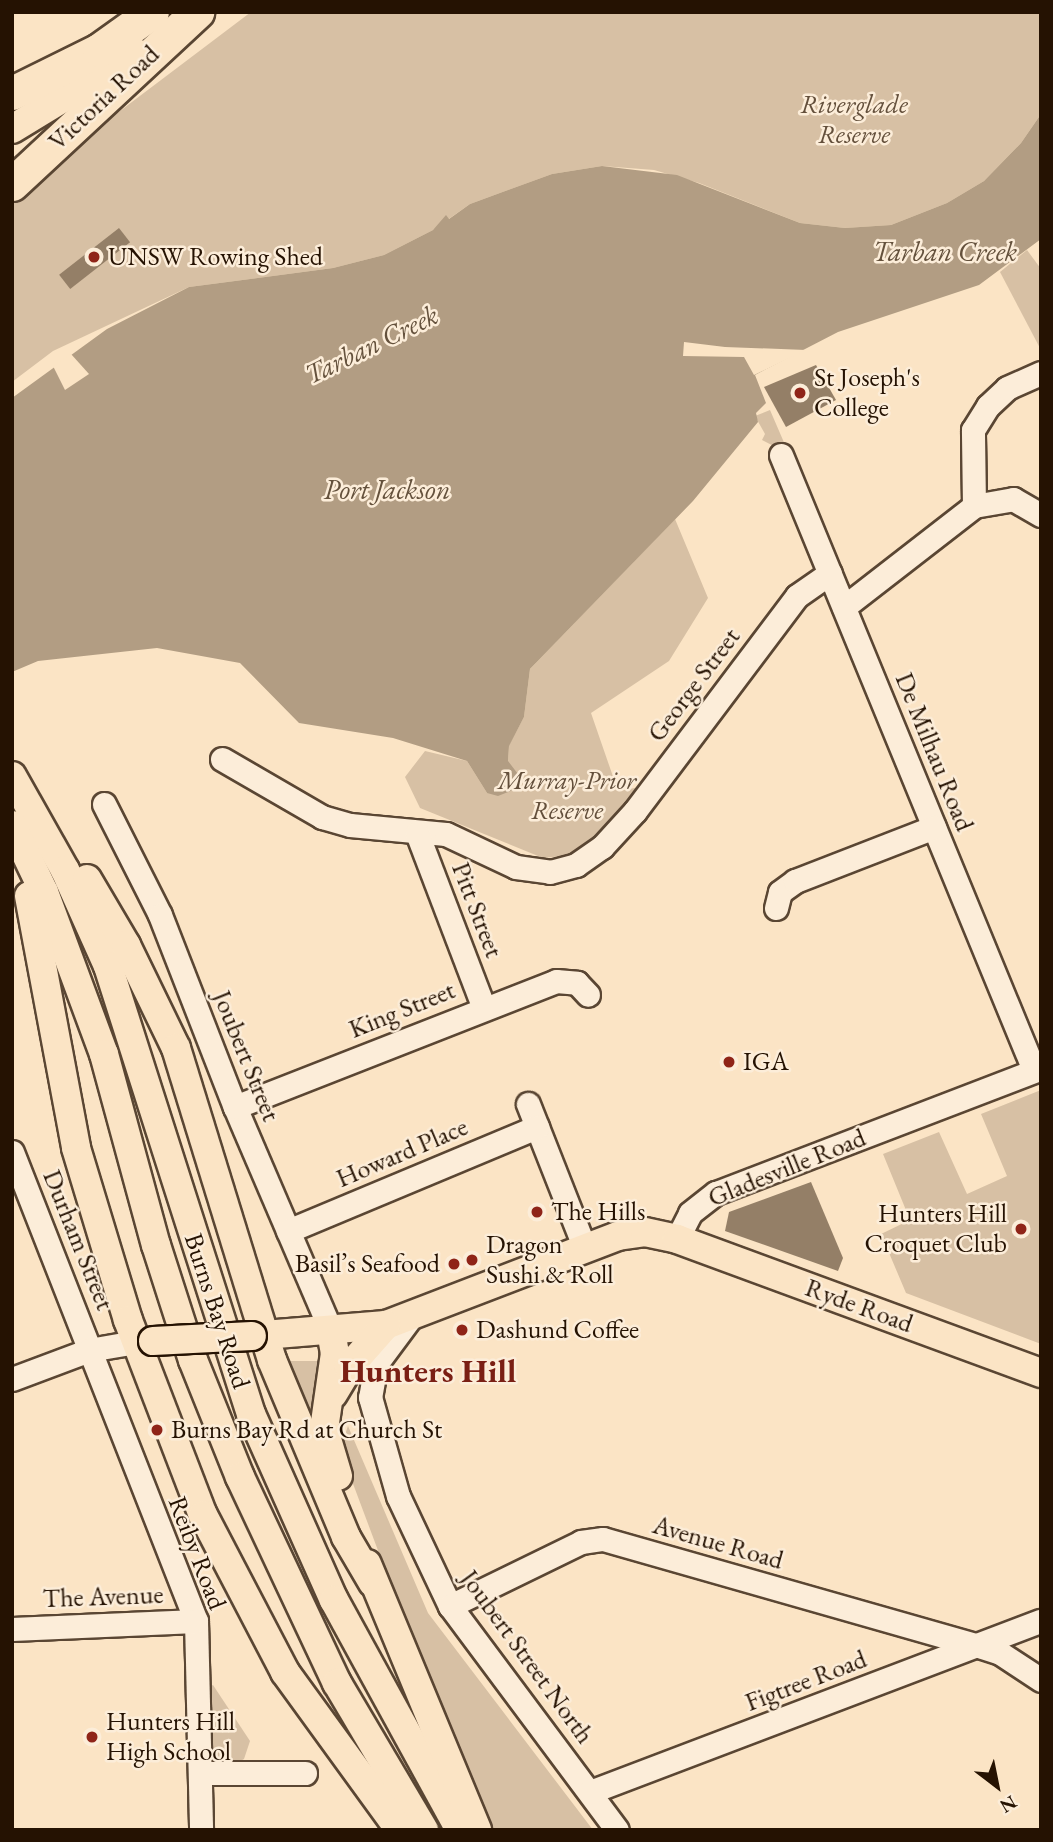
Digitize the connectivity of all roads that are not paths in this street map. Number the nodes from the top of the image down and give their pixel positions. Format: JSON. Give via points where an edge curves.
{"nodes":[{"id":1,"x":152,"y":12,"type":"edge"},
{"id":2,"x":195,"y":12,"type":"edge"},
{"id":3,"x":12,"y":93,"type":"edge"},
{"id":4,"x":12,"y":129,"type":"edge"},
{"id":5,"x":12,"y":184,"type":"edge"},
{"id":6,"x":1041,"y":373,"type":"edge"},
{"id":7,"x":781,"y":455,"type":"dead end"},
{"id":8,"x":973,"y":503,"type":"junction"},
{"id":9,"x":1041,"y":515,"type":"edge"},
{"id":10,"x":830,"y":573,"type":"junction"},
{"id":11,"x":844,"y":607,"type":"junction"},
{"id":12,"x":222,"y":759,"type":"dead end"},
{"id":13,"x":12,"y":775,"type":"edge"},
{"id":14,"x":104,"y":804,"type":"dead end"},
{"id":15,"x":12,"y":825,"type":"edge"},
{"id":16,"x":934,"y":827,"type":"junction"},
{"id":17,"x":417,"y":833,"type":"junction"},
{"id":18,"x":12,"y":844,"type":"edge"},
{"id":19,"x":776,"y":908,"type":"dead end"},
{"id":20,"x":588,"y":995,"type":"dead end"},
{"id":21,"x":484,"y":1007,"type":"junction"},
{"id":22,"x":1038,"y":1069,"type":"edge"},
{"id":23,"x":528,"y":1104,"type":"dead end"},
{"id":24,"x":235,"y":1107,"type":"junction"},
{"id":25,"x":537,"y":1127,"type":"junction"},
{"id":26,"x":12,"y":1152,"type":"edge"},
{"id":27,"x":288,"y":1231,"type":"junction"},
{"id":28,"x":677,"y":1238,"type":"junction"},
{"id":29,"x":585,"y":1249,"type":"junction"},
{"id":30,"x":409,"y":1317,"type":"junction"},
{"id":31,"x":331,"y":1331,"type":"junction"},
{"id":32,"x":257,"y":1335,"type":"junction"},
{"id":33,"x":144,"y":1341,"type":"junction"},
{"id":34,"x":89,"y":1350,"type":"junction"},
{"id":35,"x":1041,"y":1373,"type":"edge"},
{"id":36,"x":12,"y":1379,"type":"edge"},
{"id":37,"x":324,"y":1412,"type":"junction"},
{"id":38,"x":373,"y":1583,"type":"junction"},
{"id":39,"x":450,"y":1605,"type":"junction"},
{"id":40,"x":196,"y":1620,"type":"junction"},
{"id":41,"x":1041,"y":1622,"type":"edge"},
{"id":42,"x":12,"y":1629,"type":"edge"},
{"id":43,"x":979,"y":1646,"type":"junction"},
{"id":44,"x":1041,"y":1680,"type":"edge"},
{"id":45,"x":201,"y":1773,"type":"junction"},
{"id":46,"x":305,"y":1773,"type":"dead end"},
{"id":47,"x":590,"y":1792,"type":"junction"},
{"id":48,"x":201,"y":1830,"type":"edge"},
{"id":49,"x":400,"y":1830,"type":"edge"},
{"id":50,"x":424,"y":1830,"type":"edge"},
{"id":51,"x":460,"y":1830,"type":"edge"},
{"id":52,"x":477,"y":1830,"type":"edge"},
{"id":53,"x":617,"y":1830,"type":"edge"}],
"edges":[{"from":1,"to":3,"type":"highway","name":"Victoria Road","via":[[99,50]]},
{"from":2,"to":4,"type":"main road","via":[[104,75]]},
{"from":2,"to":5,"type":"highway","name":"Victoria Road"},
{"from":6,"to":8,"type":"street","via":[[1007,388],[988,406],[974,430]]},
{"from":7,"to":10,"type":"street","name":"De Milhau Road"},
{"from":8,"to":9,"type":"street","via":[[1013,499]]},
{"from":8,"to":11,"type":"street"},
{"from":10,"to":11,"type":"street","name":"De Milhau Road"},
{"from":10,"to":17,"type":"street","name":"George Street","via":[[797,596],[635,811],[602,847],[576,864],[550,872],[516,867],[446,835]]},
{"from":11,"to":16,"type":"street","name":"De Milhau Road"},
{"from":12,"to":17,"type":"street","name":"George Street","via":[[322,817]]},
{"from":13,"to":32,"type":"main road","via":[[53,823],[165,1021]]},
{"from":13,"to":51,"type":"main road","name":"Burns Bay Road","via":[[65,870],[108,966],[251,1414],[334,1600]]},
{"from":14,"to":24,"type":"street","name":"Joubert Street","via":[[160,915]]},
{"from":15,"to":50,"type":"main road","name":"Burns Bay Road","via":[[44,892],[104,1054],[160,1258],[193,1360],[240,1477],[337,1683]]},
{"from":16,"to":19,"type":"street","via":[[795,881],[779,892]]},
{"from":16,"to":22,"type":"street","name":"De Milhau Road"},
{"from":17,"to":21,"type":"street","name":"Pitt Street"},
{"from":18,"to":33,"type":"main road","via":[[40,939],[76,1148]]},
{"from":20,"to":21,"type":"street","name":"King Street","via":[[577,983],[556,981]]},
{"from":21,"to":24,"type":"street","name":"King Street"},
{"from":22,"to":28,"type":"street","name":"Gladesville Road","via":[[716,1193],[690,1213]]},
{"from":23,"to":25,"type":"street"},
{"from":24,"to":27,"type":"street","name":"Joubert Street"},
{"from":25,"to":27,"type":"street","name":"Howard Place"},
{"from":25,"to":29,"type":"street"},
{"from":26,"to":34,"type":"street","name":"Durham Street"},
{"from":27,"to":31,"type":"street","name":"Joubert Street"},
{"from":28,"to":29,"type":"main road","via":[[635,1233]]},
{"from":28,"to":35,"type":"main road","name":"Ryde Road"},
{"from":29,"to":30,"type":"main road"},
{"from":30,"to":31,"type":"main road"},
{"from":30,"to":37,"type":"main road","via":[[348,1367]]},
{"from":30,"to":39,"type":"street","name":"Joubert Street North","via":[[376,1364],[370,1397],[373,1419],[398,1496]]},
{"from":31,"to":32,"type":"main road"},
{"from":31,"to":37,"type":"main road","via":[[335,1353]]},
{"from":32,"to":33,"type":"main road","bridge":true},
{"from":32,"to":38,"type":"main road","via":[[346,1537]]},
{"from":33,"to":34,"type":"street"},
{"from":33,"to":49,"type":"main road","via":[[203,1516],[266,1638],[315,1717]]},
{"from":34,"to":36,"type":"street"},
{"from":34,"to":40,"type":"street","name":"Reiby Road"},
{"from":37,"to":38,"type":"main road","via":[[328,1446]]},
{"from":38,"to":52,"type":"main road"},
{"from":39,"to":43,"type":"street","name":"Avenue Road","via":[[581,1542],[603,1539]]},
{"from":39,"to":47,"type":"street","name":"Joubert Street North"},
{"from":40,"to":42,"type":"street","name":"The Avenue"},
{"from":40,"to":45,"type":"street","name":"Reiby Road"},
{"from":41,"to":43,"type":"street","name":"Figtree Road"},
{"from":43,"to":44,"type":"street","name":"Avenue Road","via":[[1000,1653]]},
{"from":43,"to":47,"type":"street","name":"Figtree Road"},
{"from":45,"to":46,"type":"street"},
{"from":45,"to":48,"type":"street","name":"Reiby Road"},
{"from":47,"to":53,"type":"street","name":"Joubert Street North"}]}
